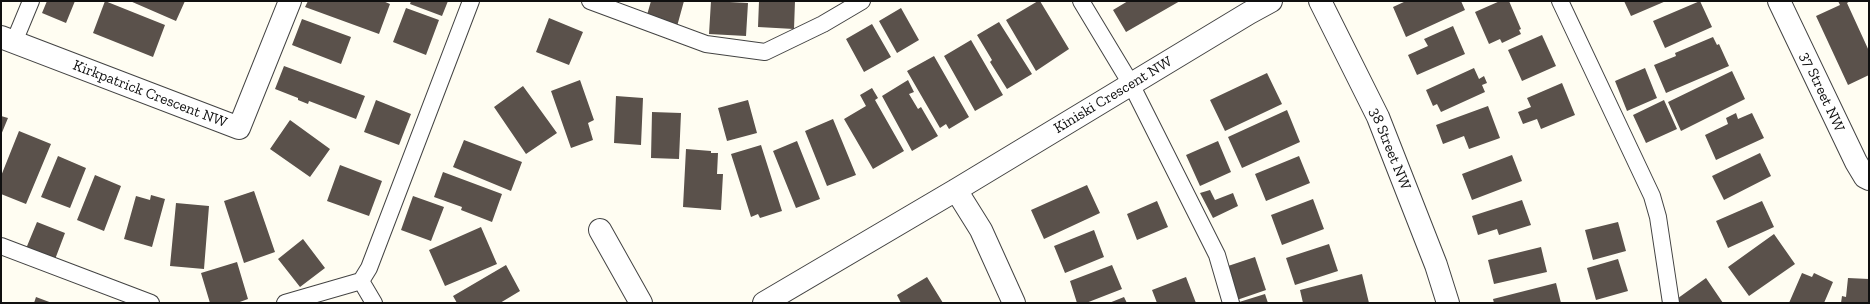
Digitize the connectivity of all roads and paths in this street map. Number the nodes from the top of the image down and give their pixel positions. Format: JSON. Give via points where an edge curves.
{"nodes":[{"id":1,"x":31,"y":1,"type":"edge"},
{"id":2,"x":290,"y":1,"type":"edge"},
{"id":3,"x":471,"y":1,"type":"edge"},
{"id":4,"x":590,"y":1,"type":"edge"},
{"id":5,"x":862,"y":1,"type":"edge"},
{"id":6,"x":1081,"y":1,"type":"edge"},
{"id":7,"x":1271,"y":1,"type":"edge"},
{"id":8,"x":1320,"y":1,"type":"edge"},
{"id":9,"x":1560,"y":1,"type":"edge"},
{"id":10,"x":1779,"y":1,"type":"edge"},
{"id":11,"x":7,"y":40,"type":"edge"},
{"id":12,"x":1131,"y":84,"type":"junction"},
{"id":13,"x":1869,"y":179,"type":"edge"},
{"id":14,"x":956,"y":190,"type":"junction"},
{"id":15,"x":600,"y":230,"type":"dead end"},
{"id":16,"x":1,"y":246,"type":"edge"},
{"id":17,"x":361,"y":281,"type":"junction"},
{"id":18,"x":151,"y":303,"type":"edge"},
{"id":19,"x":285,"y":303,"type":"edge"},
{"id":20,"x":374,"y":303,"type":"edge"},
{"id":21,"x":641,"y":303,"type":"edge"},
{"id":22,"x":764,"y":303,"type":"edge"},
{"id":23,"x":1014,"y":303,"type":"edge"},
{"id":24,"x":1231,"y":303,"type":"edge"},
{"id":25,"x":1448,"y":303,"type":"edge"},
{"id":26,"x":1671,"y":303,"type":"edge"}],
"edges":[{"from":1,"to":11,"type":"lane"},
{"from":2,"to":11,"type":"street","name":"Kirkpatrick Crescent NW","via":[[239,128]]},
{"from":3,"to":17,"type":"lane","via":[[369,268]]},
{"from":4,"to":5,"type":"lane","via":[[706,44],[765,52],[823,24]]},
{"from":6,"to":12,"type":"lane"},
{"from":7,"to":12,"type":"street","name":"Kiniski Crescent NW"},
{"from":8,"to":25,"type":"street","name":"38 Street NW","via":[[1378,117],[1436,265]]},
{"from":9,"to":26,"type":"lane","via":[[1652,196],[1658,217]]},
{"from":10,"to":13,"type":"street","name":"37 Street NW","via":[[1856,162]]},
{"from":12,"to":14,"type":"street","name":"Kiniski Crescent NW"},
{"from":12,"to":24,"type":"lane","via":[[1216,255]]},
{"from":14,"to":22,"type":"street","name":"Kiniski Crescent NW"},
{"from":14,"to":23,"type":"street","via":[[981,230]]},
{"from":15,"to":21,"type":"street"},
{"from":16,"to":18,"type":"lane"},
{"from":17,"to":19,"type":"lane"},
{"from":17,"to":20,"type":"lane"}]}
